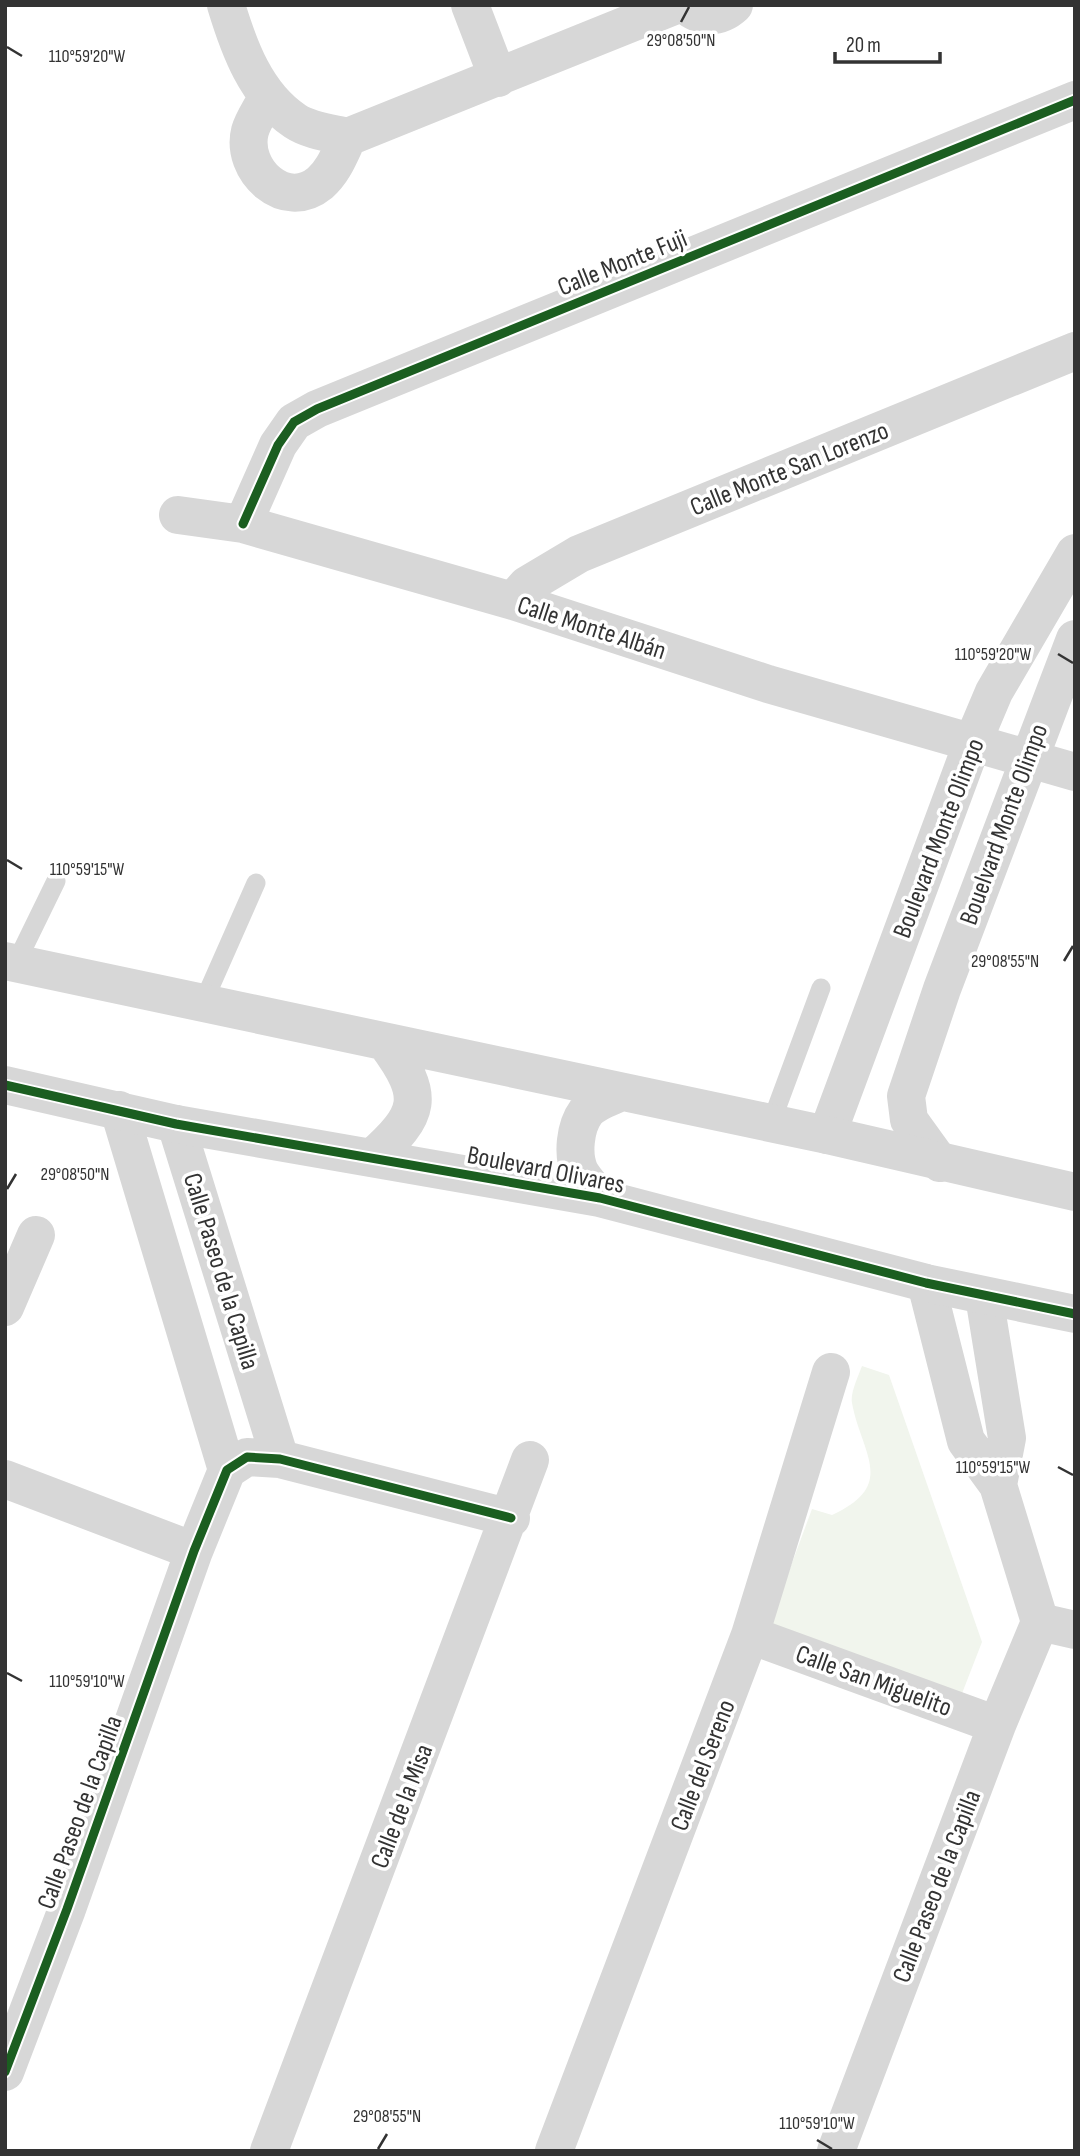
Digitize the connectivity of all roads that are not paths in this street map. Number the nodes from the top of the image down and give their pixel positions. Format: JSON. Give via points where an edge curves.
{"nodes":[{"id":1,"x":226,"y":5,"type":"edge"},
{"id":2,"x":470,"y":5,"type":"edge"},
{"id":3,"x":676,"y":5,"type":"edge"},
{"id":4,"x":686,"y":5,"type":"edge"},
{"id":5,"x":734,"y":5,"type":"edge"},
{"id":6,"x":498,"y":78,"type":"junction"},
{"id":7,"x":267,"y":97,"type":"junction"},
{"id":8,"x":1075,"y":100,"type":"edge"},
{"id":9,"x":348,"y":137,"type":"junction"},
{"id":10,"x":1075,"y":351,"type":"edge"},
{"id":11,"x":178,"y":515,"type":"dead end"},
{"id":12,"x":243,"y":524,"type":"junction"},
{"id":13,"x":1075,"y":553,"type":"edge"},
{"id":14,"x":513,"y":601,"type":"junction"},
{"id":15,"x":1075,"y":639,"type":"edge"},
{"id":16,"x":1001,"y":751,"type":"junction"},
{"id":17,"x":1075,"y":772,"type":"edge"},
{"id":18,"x":56,"y":881,"type":"dead end"},
{"id":19,"x":256,"y":883,"type":"dead end"},
{"id":20,"x":11,"y":962,"type":"edge"},
{"id":21,"x":821,"y":988,"type":"dead end"},
{"id":22,"x":203,"y":1003,"type":"junction"},
{"id":23,"x":386,"y":1043,"type":"junction"},
{"id":24,"x":5,"y":1085,"type":"edge"},
{"id":25,"x":619,"y":1093,"type":"junction"},
{"id":26,"x":119,"y":1110,"type":"junction"},
{"id":27,"x":771,"y":1123,"type":"junction"},
{"id":28,"x":176,"y":1124,"type":"junction"},
{"id":29,"x":827,"y":1135,"type":"junction"},
{"id":30,"x":372,"y":1158,"type":"junction"},
{"id":31,"x":940,"y":1163,"type":"junction"},
{"id":32,"x":1075,"y":1192,"type":"edge"},
{"id":33,"x":600,"y":1198,"type":"junction"},
{"id":34,"x":36,"y":1235,"type":"dead end"},
{"id":35,"x":926,"y":1283,"type":"junction"},
{"id":36,"x":984,"y":1296,"type":"junction"},
{"id":37,"x":5,"y":1307,"type":"edge"},
{"id":38,"x":1075,"y":1314,"type":"edge"},
{"id":39,"x":831,"y":1372,"type":"dead end"},
{"id":40,"x":530,"y":1460,"type":"dead end"},
{"id":41,"x":252,"y":1462,"type":"junction"},
{"id":42,"x":5,"y":1479,"type":"edge"},
{"id":43,"x":998,"y":1485,"type":"junction"},
{"id":44,"x":511,"y":1518,"type":"junction"},
{"id":45,"x":194,"y":1551,"type":"junction"},
{"id":46,"x":1058,"y":1626,"type":"edge"},
{"id":47,"x":750,"y":1635,"type":"junction"},
{"id":48,"x":997,"y":1725,"type":"junction"},
{"id":49,"x":5,"y":2073,"type":"edge"},
{"id":50,"x":269,"y":2151,"type":"edge"},
{"id":51,"x":554,"y":2151,"type":"edge"},
{"id":52,"x":836,"y":2151,"type":"edge"}],
"edges":[{"from":1,"to":7,"type":"street"},
{"from":2,"to":6,"type":"street"},
{"from":3,"to":6,"type":"street"},
{"from":4,"to":5,"type":"street","via":[[712,16]]},
{"from":6,"to":9,"type":"street"},
{"from":7,"to":9,"type":"street","via":[[296,122]]},
{"from":7,"to":9,"type":"street","via":[[250,132],[250,155],[255,172],[280,190],[318,185],[332,170]]},
{"from":8,"to":12,"type":"street","name":"Calle Monte Fuji","via":[[317,409],[293,422],[278,445]]},
{"from":10,"to":14,"type":"street","name":"Calle Monte San Lorenzo","via":[[579,554],[527,585]]},
{"from":11,"to":12,"type":"street","name":"Calle Monte Albán"},
{"from":12,"to":14,"type":"street","name":"Calle Monte Albán"},
{"from":13,"to":16,"type":"street","name":"Boulevard Monte Olimpo","via":[[994,692]]},
{"from":14,"to":16,"type":"street","name":"Calle Monte Albán","via":[[768,684]]},
{"from":15,"to":16,"type":"street","name":"Bouelvard Monte Olimpo","via":[[1043,716]]},
{"from":16,"to":17,"type":"street","name":"Calle Monte Albán"},
{"from":16,"to":29,"type":"street","name":"Boulevard Monte Olimpo"},
{"from":16,"to":31,"type":"street","name":"Bouelvard Monte Olimpo","via":[[942,989],[906,1096],[909,1120]]},
{"from":18,"to":20,"type":"lane"},
{"from":19,"to":22,"type":"lane"},
{"from":20,"to":22,"type":"street"},
{"from":21,"to":27,"type":"lane"},
{"from":22,"to":23,"type":"street"},
{"from":23,"to":25,"type":"street"},
{"from":23,"to":30,"type":"street","via":[[408,1073],[413,1092],[409,1117],[398,1135]]},
{"from":24,"to":26,"type":"street","name":"Boulevard Olivares"},
{"from":25,"to":27,"type":"street"},
{"from":25,"to":33,"type":"street","via":[[585,1113],[576,1136],[581,1172]]},
{"from":26,"to":28,"type":"street","name":"Boulevard Olivares"},
{"from":26,"to":41,"type":"street","name":"Calle Paseo de la Capilla"},
{"from":27,"to":29,"type":"street"},
{"from":28,"to":30,"type":"street","name":"Boulevard Olivares"},
{"from":28,"to":41,"type":"street","name":"Calle Paseo de la Capilla"},
{"from":29,"to":31,"type":"street"},
{"from":30,"to":33,"type":"street","name":"Boulevard Olivares"},
{"from":31,"to":32,"type":"street"},
{"from":33,"to":35,"type":"street","name":"Boulevard Olivares"},
{"from":34,"to":37,"type":"street"},
{"from":35,"to":36,"type":"street","name":"Boulevard Olivares"},
{"from":35,"to":43,"type":"street","via":[[967,1441]]},
{"from":36,"to":38,"type":"street","name":"Boulevard Olivares"},
{"from":36,"to":43,"type":"street","via":[[1007,1438]]},
{"from":39,"to":47,"type":"street","name":"Calle del Sereno"},
{"from":40,"to":44,"type":"street","name":"Calle de la Misa"},
{"from":41,"to":44,"type":"street"},
{"from":41,"to":45,"type":"street","name":"Calle Paseo de la Capilla"},
{"from":42,"to":45,"type":"street"},
{"from":43,"to":46,"type":"street"},
{"from":44,"to":50,"type":"street","name":"Calle de la Misa"},
{"from":45,"to":49,"type":"street","name":"Calle Paseo de la Capilla"},
{"from":46,"to":48,"type":"street","name":"Calle Paseo de la Capilla"},
{"from":47,"to":48,"type":"street","name":"Calle San Miguelito"},
{"from":47,"to":51,"type":"street","name":"Calle del Sereno"},
{"from":48,"to":52,"type":"street","name":"Calle Paseo de la Capilla"}]}
